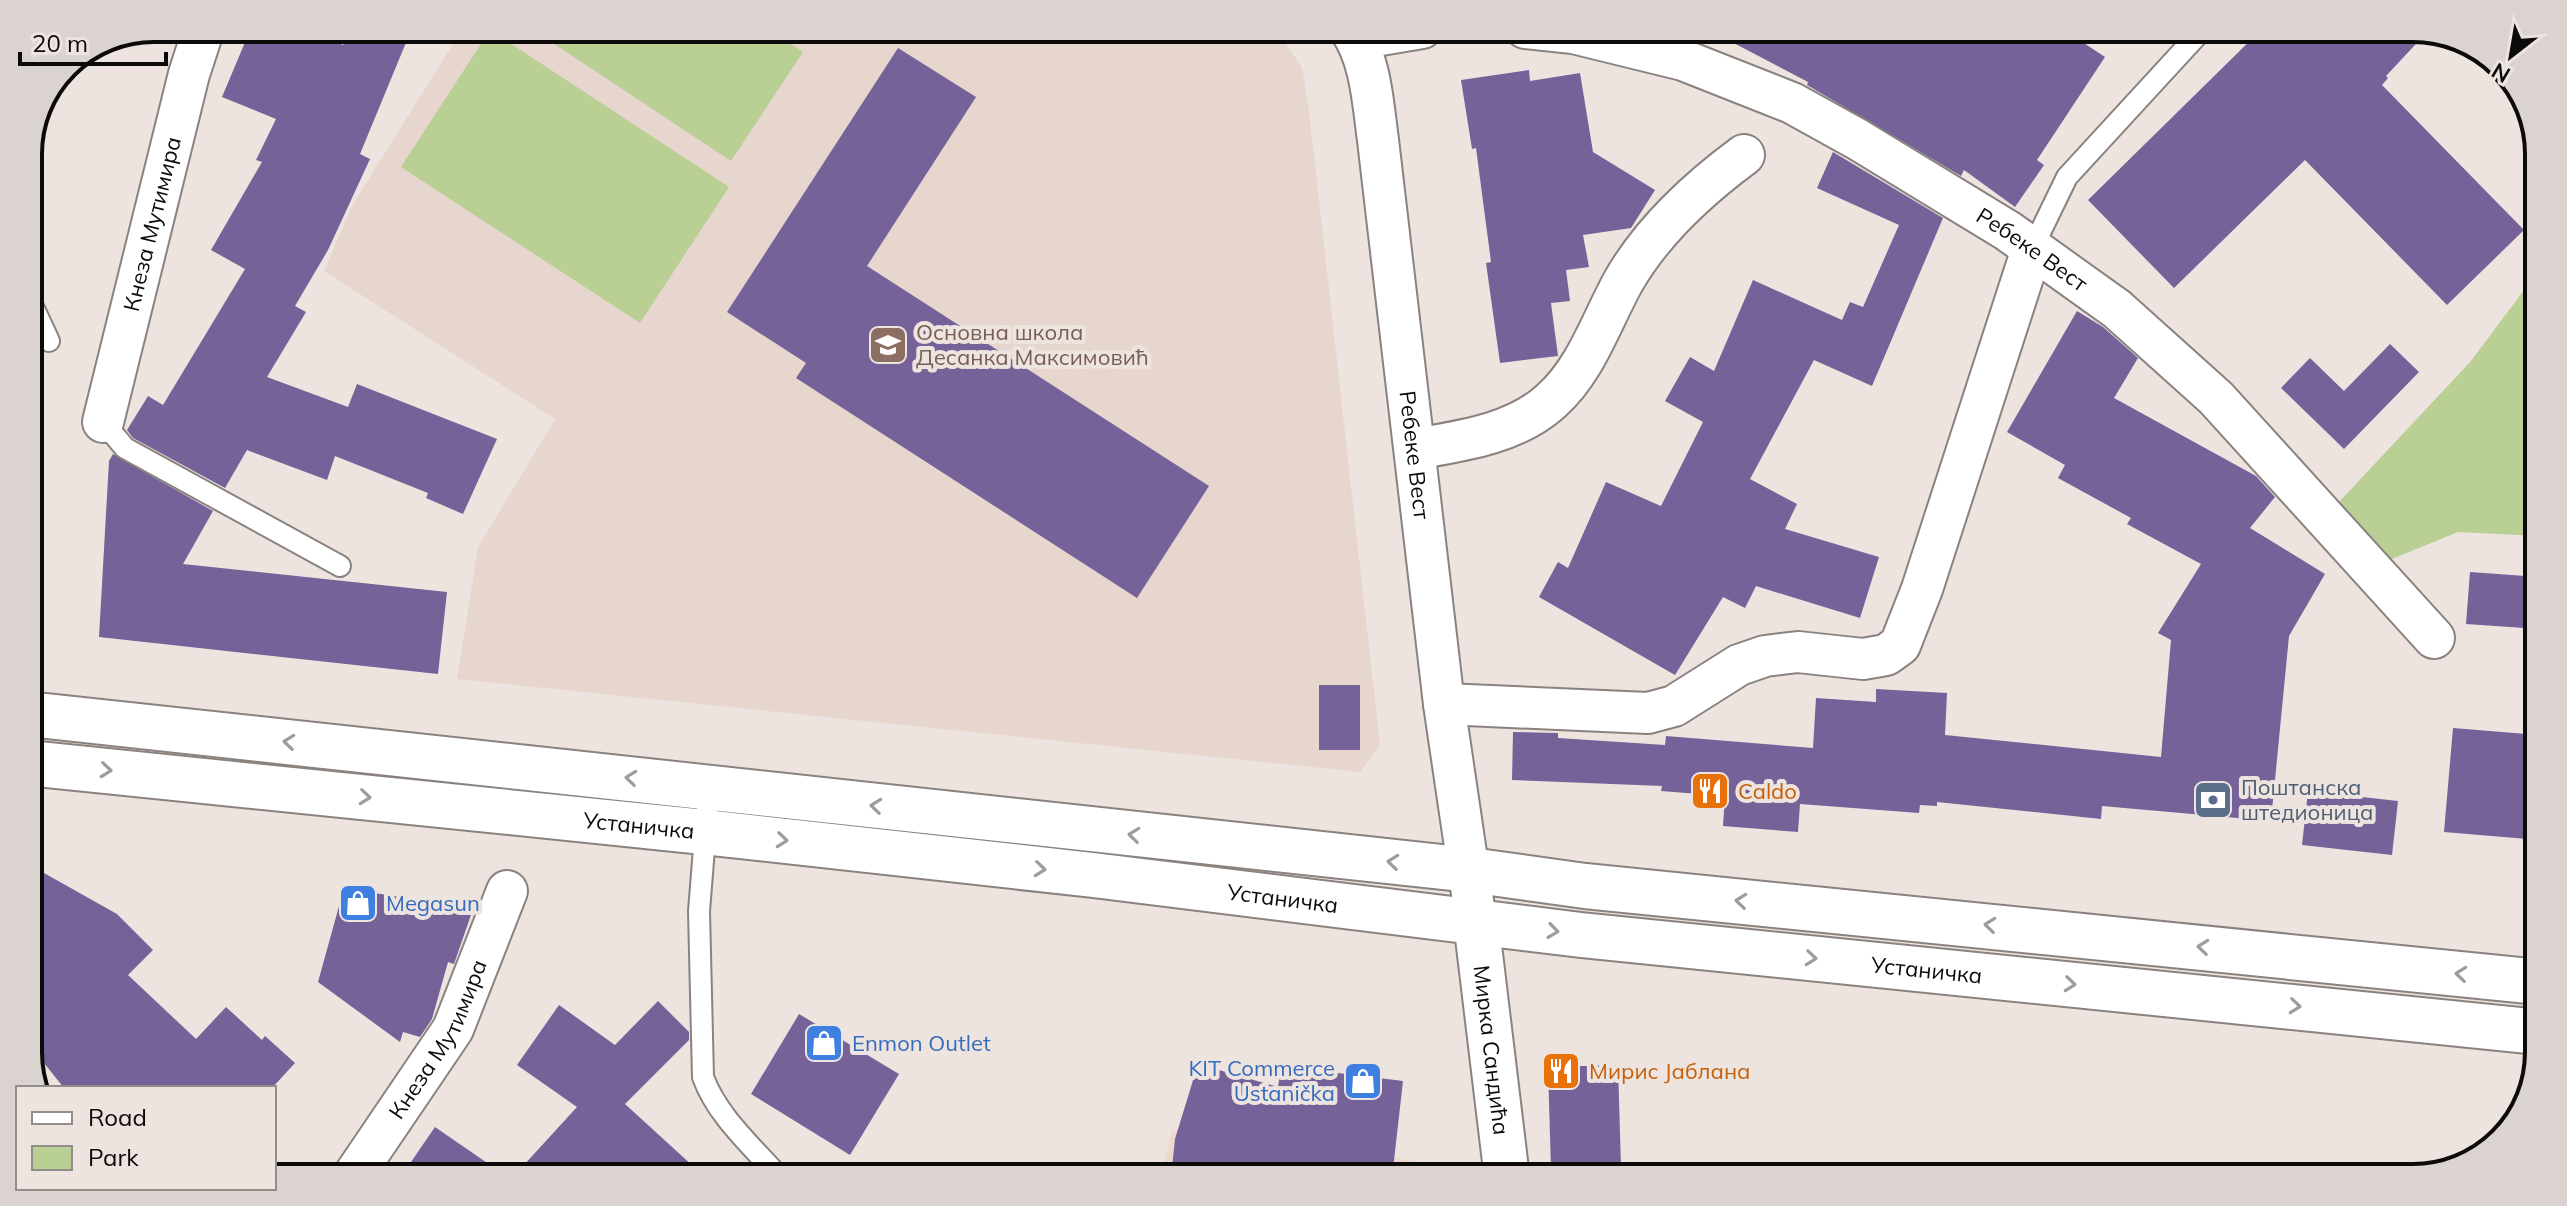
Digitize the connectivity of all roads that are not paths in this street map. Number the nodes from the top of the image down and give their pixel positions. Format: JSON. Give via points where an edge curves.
{"nodes":[{"id":1,"x":199,"y":42,"type":"edge"},
{"id":2,"x":1356,"y":42,"type":"edge"},
{"id":3,"x":1610,"y":42,"type":"edge"},
{"id":4,"x":2191,"y":42,"type":"edge"},
{"id":5,"x":1744,"y":155,"type":"dead end"},
{"id":6,"x":2032,"y":249,"type":"junction"},
{"id":7,"x":42,"y":326,"type":"edge"},
{"id":8,"x":49,"y":341,"type":"dead end"},
{"id":9,"x":103,"y":422,"type":"joint"},
{"id":10,"x":1415,"y":449,"type":"junction"},
{"id":11,"x":340,"y":566,"type":"dead end"},
{"id":12,"x":2434,"y":638,"type":"dead end"},
{"id":13,"x":1444,"y":704,"type":"junction"},
{"id":14,"x":42,"y":715,"type":"edge"},
{"id":15,"x":42,"y":764,"type":"edge"},
{"id":16,"x":709,"y":786,"type":"junction"},
{"id":17,"x":704,"y":832,"type":"junction"},
{"id":18,"x":1470,"y":870,"type":"junction"},
{"id":19,"x":507,"y":891,"type":"dead end"},
{"id":20,"x":1476,"y":921,"type":"junction"},
{"id":21,"x":2525,"y":981,"type":"edge"},
{"id":22,"x":2525,"y":1031,"type":"edge"},
{"id":23,"x":361,"y":1164,"type":"edge"},
{"id":24,"x":768,"y":1164,"type":"edge"},
{"id":25,"x":1505,"y":1164,"type":"edge"}],
"edges":[{"from":1,"to":9,"type":"street","name":"Кнеза Мутимира"},
{"from":2,"to":10,"type":"street","name":"Ребеке Вест","via":[[1369,80],[1378,140]]},
{"from":3,"to":6,"type":"street","name":"Ребеке Вест","via":[[1683,60],[1792,103]]},
{"from":4,"to":6,"type":"lane","via":[[2067,177]]},
{"from":5,"to":10,"type":"street","via":[[1705,184],[1659,234],[1625,279],[1578,370],[1551,402],[1516,424]]},
{"from":6,"to":12,"type":"street","name":"Ребеке Вест","via":[[2117,309],[2216,398]]},
{"from":6,"to":13,"type":"street","via":[[1900,645],[1886,655],[1863,659],[1798,652],[1765,656],[1739,665],[1674,706],[1648,713]]},
{"from":7,"to":8,"type":"lane"},
{"from":9,"to":11,"type":"lane","via":[[125,448]]},
{"from":10,"to":13,"type":"street","name":"Ребеке Вест"},
{"from":13,"to":18,"type":"street","name":"Ребеке Вест"},
{"from":16,"to":14,"type":"main road","name":"Устаничка","one_way":true},
{"from":15,"to":17,"type":"main road","name":"Устаничка","one_way":true},
{"from":16,"to":17,"type":"lane"},
{"from":18,"to":16,"type":"main road","name":"Устаничка","one_way":true},
{"from":17,"to":20,"type":"main road","name":"Устаничка","one_way":true},
{"from":17,"to":24,"type":"lane","via":[[699,911],[703,1077],[716,1104]]},
{"from":18,"to":20,"type":"street","name":"Ребеке Вест"},
{"from":21,"to":18,"type":"main road","name":"Устаничка","one_way":true},
{"from":19,"to":23,"type":"street","name":"Кнеза Мутимира","via":[[453,1029]]},
{"from":20,"to":22,"type":"main road","name":"Устаничка","one_way":true},
{"from":20,"to":25,"type":"main road","name":"Мирка Сандића"}]}
